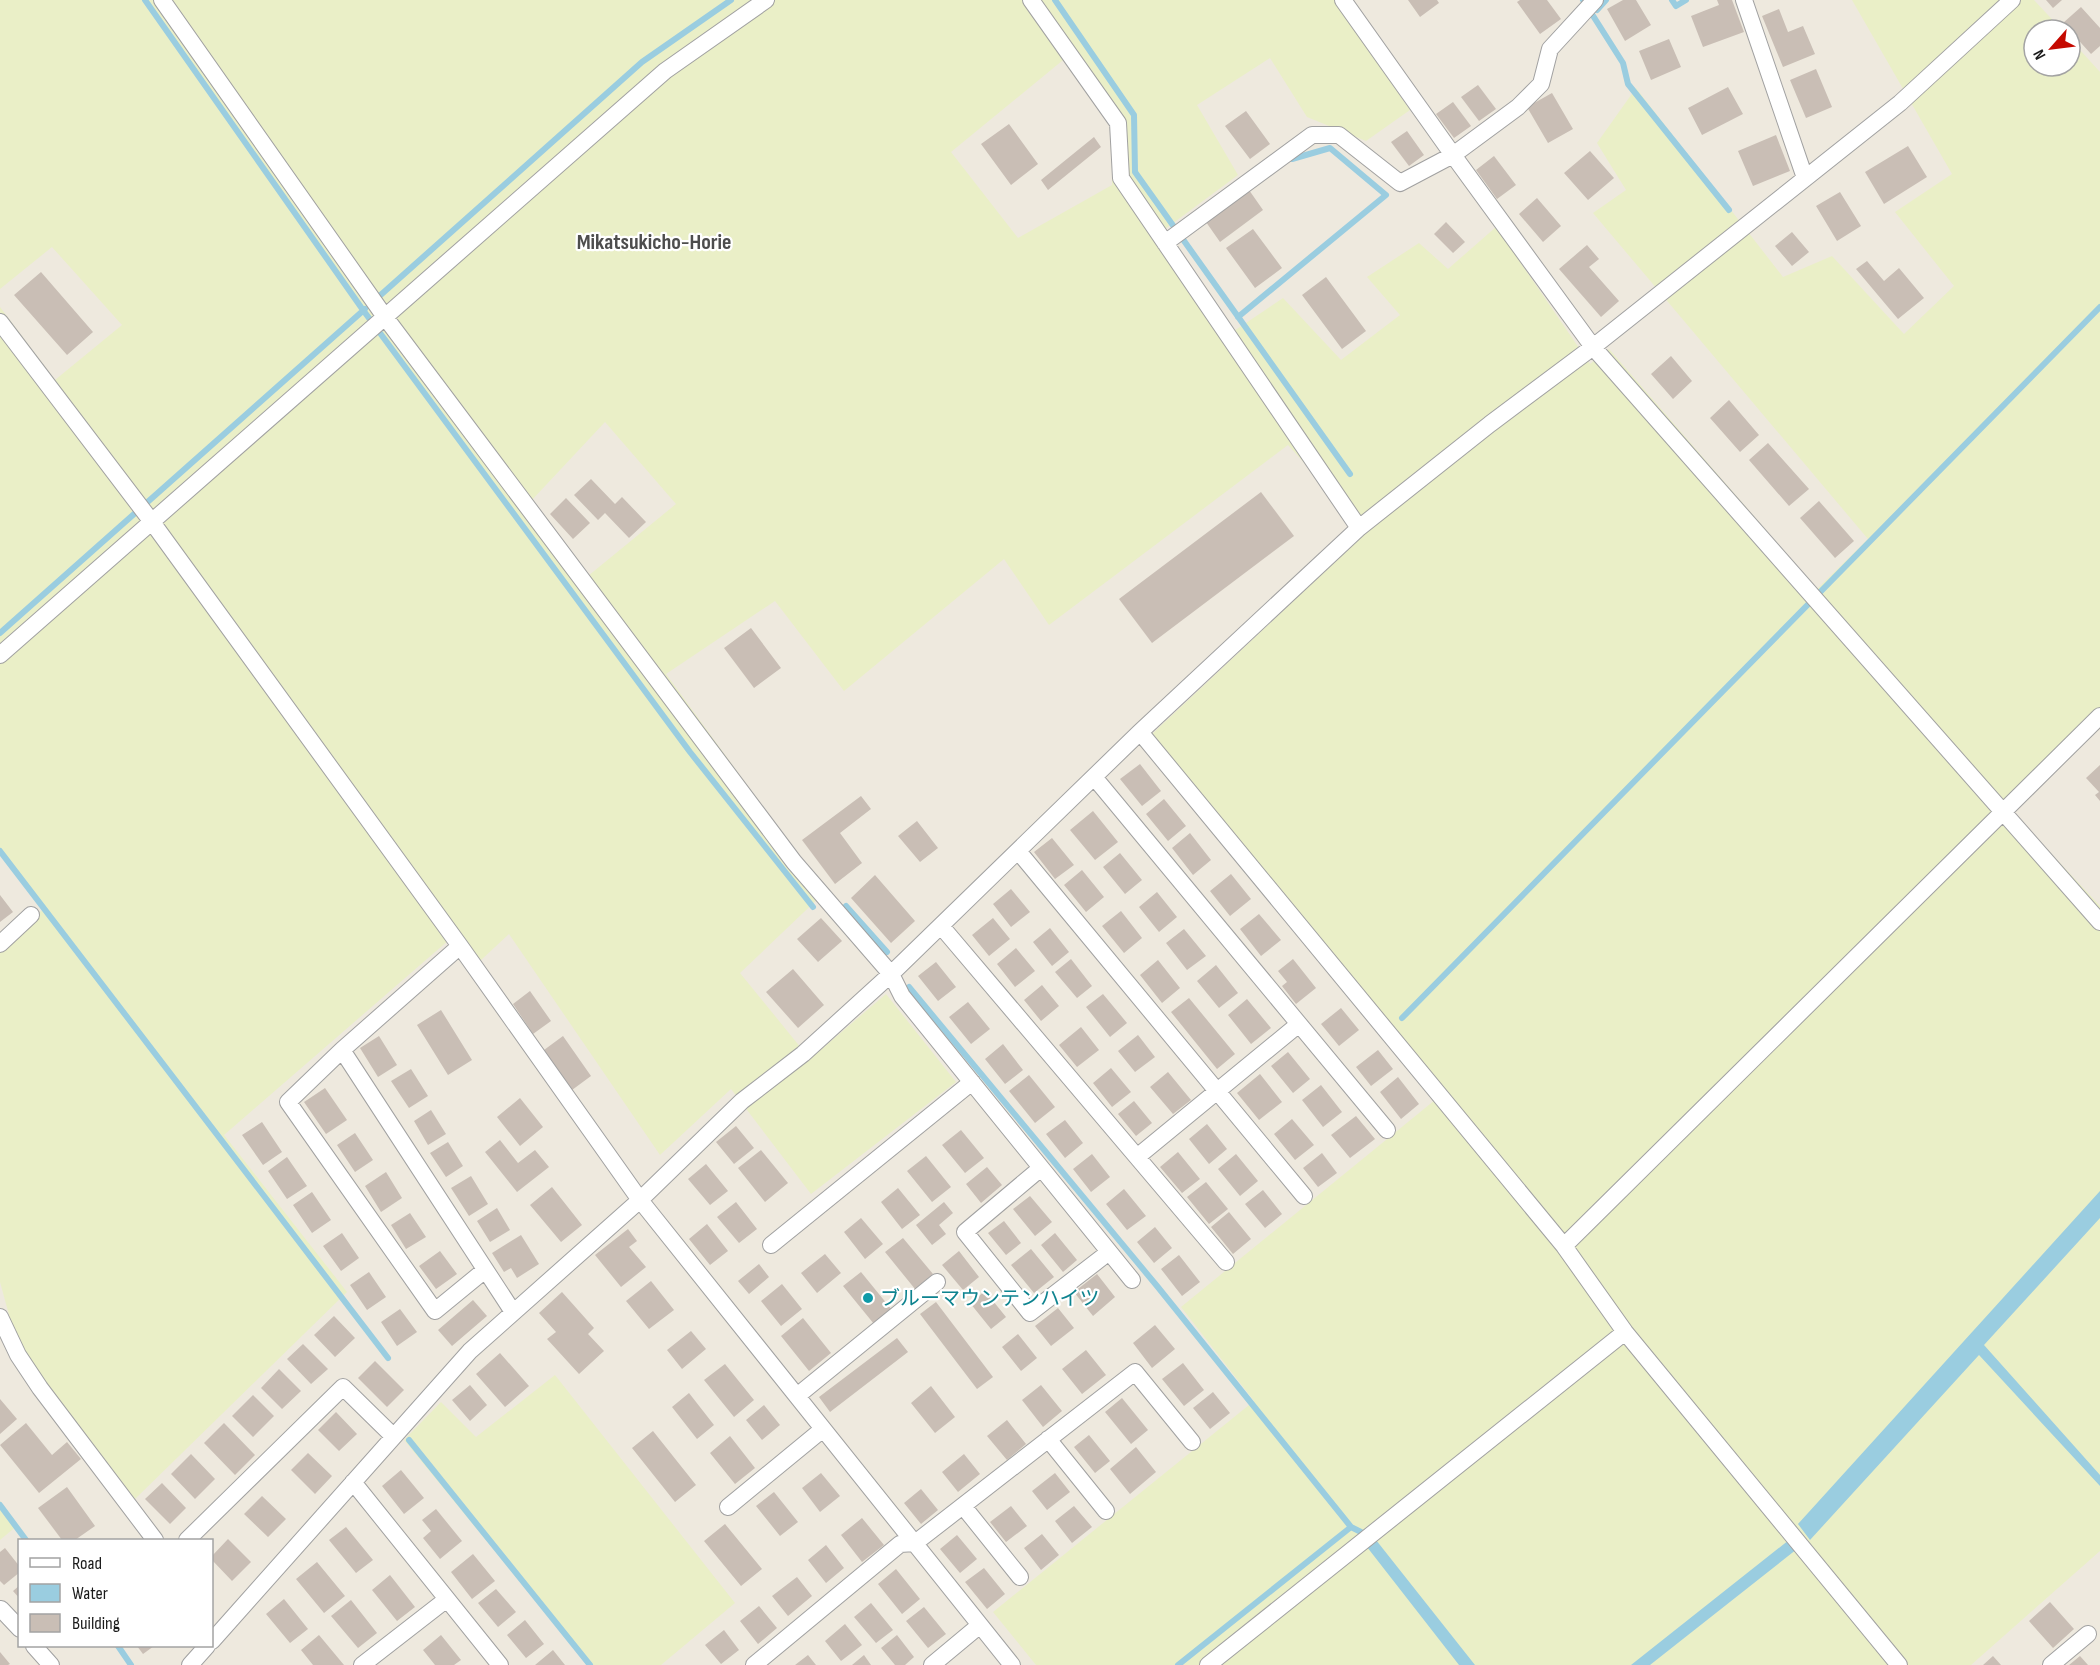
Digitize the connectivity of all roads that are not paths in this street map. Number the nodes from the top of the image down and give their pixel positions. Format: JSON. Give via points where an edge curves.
{"nodes":[{"id":1,"x":162,"y":0,"type":"edge"},
{"id":2,"x":766,"y":0,"type":"edge"},
{"id":3,"x":1031,"y":0,"type":"edge"},
{"id":4,"x":1343,"y":0,"type":"edge"},
{"id":5,"x":1595,"y":0,"type":"edge"},
{"id":6,"x":1744,"y":0,"type":"edge"},
{"id":7,"x":2012,"y":0,"type":"edge"},
{"id":8,"x":1453,"y":155,"type":"junction"},
{"id":9,"x":1805,"y":178,"type":"junction"},
{"id":10,"x":1165,"y":243,"type":"junction"},
{"id":11,"x":385,"y":317,"type":"junction"},
{"id":12,"x":0,"y":322,"type":"edge"},
{"id":13,"x":1593,"y":347,"type":"junction"},
{"id":14,"x":152,"y":522,"type":"junction"},
{"id":15,"x":1359,"y":528,"type":"junction"},
{"id":16,"x":0,"y":655,"type":"edge"},
{"id":17,"x":2100,"y":717,"type":"edge"},
{"id":18,"x":1140,"y":732,"type":"junction"},
{"id":19,"x":1094,"y":777,"type":"junction"},
{"id":20,"x":2003,"y":813,"type":"junction"},
{"id":21,"x":1018,"y":851,"type":"junction"},
{"id":22,"x":31,"y":915,"type":"dead end"},
{"id":23,"x":2100,"y":922,"type":"edge"},
{"id":24,"x":941,"y":926,"type":"junction"},
{"id":25,"x":0,"y":944,"type":"edge"},
{"id":26,"x":460,"y":946,"type":"junction"},
{"id":27,"x":891,"y":974,"type":"junction"},
{"id":28,"x":1299,"y":1024,"type":"junction"},
{"id":29,"x":342,"y":1050,"type":"junction"},
{"id":30,"x":972,"y":1082,"type":"junction"},
{"id":31,"x":1217,"y":1091,"type":"junction"},
{"id":32,"x":1387,"y":1130,"type":"dead end"},
{"id":33,"x":1137,"y":1157,"type":"junction"},
{"id":34,"x":1041,"y":1168,"type":"junction"},
{"id":35,"x":1304,"y":1196,"type":"dead end"},
{"id":36,"x":640,"y":1200,"type":"junction"},
{"id":37,"x":771,"y":1245,"type":"dead end"},
{"id":38,"x":1564,"y":1246,"type":"junction"},
{"id":39,"x":1109,"y":1252,"type":"junction"},
{"id":40,"x":1226,"y":1262,"type":"dead end"},
{"id":41,"x":486,"y":1270,"type":"junction"},
{"id":42,"x":1132,"y":1280,"type":"dead end"},
{"id":43,"x":937,"y":1282,"type":"dead end"},
{"id":44,"x":513,"y":1312,"type":"junction"},
{"id":45,"x":0,"y":1317,"type":"edge"},
{"id":46,"x":1625,"y":1332,"type":"junction"},
{"id":47,"x":797,"y":1396,"type":"junction"},
{"id":48,"x":823,"y":1429,"type":"junction"},
{"id":49,"x":393,"y":1436,"type":"junction"},
{"id":50,"x":1048,"y":1439,"type":"junction"},
{"id":51,"x":1192,"y":1442,"type":"dead end"},
{"id":52,"x":353,"y":1482,"type":"junction"},
{"id":53,"x":963,"y":1506,"type":"junction"},
{"id":54,"x":728,"y":1507,"type":"dead end"},
{"id":55,"x":1106,"y":1511,"type":"dead end"},
{"id":56,"x":154,"y":1539,"type":"edge"},
{"id":57,"x":188,"y":1539,"type":"edge"},
{"id":58,"x":915,"y":1543,"type":"junction"},
{"id":59,"x":1020,"y":1577,"type":"dead end"},
{"id":60,"x":447,"y":1599,"type":"junction"},
{"id":61,"x":0,"y":1608,"type":"edge"},
{"id":62,"x":980,"y":1625,"type":"junction"},
{"id":63,"x":18,"y":1627,"type":"edge"},
{"id":64,"x":214,"y":1631,"type":"edge"},
{"id":65,"x":2088,"y":1634,"type":"dead end"},
{"id":66,"x":35,"y":1647,"type":"edge"},
{"id":67,"x":206,"y":1647,"type":"edge"},
{"id":68,"x":51,"y":1665,"type":"edge"},
{"id":69,"x":190,"y":1665,"type":"edge"},
{"id":70,"x":362,"y":1665,"type":"edge"},
{"id":71,"x":500,"y":1665,"type":"edge"},
{"id":72,"x":754,"y":1665,"type":"edge"},
{"id":73,"x":932,"y":1665,"type":"edge"},
{"id":74,"x":1012,"y":1665,"type":"edge"},
{"id":75,"x":1208,"y":1665,"type":"edge"},
{"id":76,"x":1899,"y":1665,"type":"edge"},
{"id":77,"x":2051,"y":1665,"type":"edge"}],
"edges":[{"from":1,"to":11,"type":"street"},
{"from":2,"to":11,"type":"street","via":[[665,71]]},
{"from":3,"to":10,"type":"street","via":[[1118,123],[1120,178]]},
{"from":4,"to":8,"type":"street"},
{"from":5,"to":8,"type":"street","via":[[1550,49],[1541,84],[1518,108]]},
{"from":6,"to":9,"type":"street"},
{"from":7,"to":9,"type":"street","via":[[1900,103]]},
{"from":8,"to":10,"type":"street","via":[[1400,183],[1339,135],[1312,135]]},
{"from":8,"to":13,"type":"street"},
{"from":9,"to":13,"type":"street"},
{"from":10,"to":15,"type":"street"},
{"from":11,"to":14,"type":"street"},
{"from":11,"to":27,"type":"street","via":[[794,862]]},
{"from":12,"to":14,"type":"street"},
{"from":13,"to":15,"type":"street"},
{"from":13,"to":20,"type":"street"},
{"from":14,"to":16,"type":"street"},
{"from":14,"to":26,"type":"street"},
{"from":15,"to":18,"type":"street"},
{"from":17,"to":20,"type":"street"},
{"from":18,"to":19,"type":"street"},
{"from":18,"to":38,"type":"street"},
{"from":19,"to":21,"type":"street"},
{"from":19,"to":28,"type":"street"},
{"from":20,"to":23,"type":"street"},
{"from":20,"to":38,"type":"street"},
{"from":21,"to":24,"type":"street"},
{"from":21,"to":31,"type":"street"},
{"from":22,"to":25,"type":"street"},
{"from":24,"to":27,"type":"street"},
{"from":24,"to":33,"type":"street"},
{"from":26,"to":29,"type":"street"},
{"from":26,"to":36,"type":"street"},
{"from":27,"to":30,"type":"street","via":[[902,996]]},
{"from":27,"to":36,"type":"street","via":[[803,1054],[742,1101]]},
{"from":28,"to":31,"type":"street"},
{"from":28,"to":32,"type":"street"},
{"from":29,"to":41,"type":"street"},
{"from":29,"to":41,"type":"street","via":[[288,1102],[435,1311]]},
{"from":30,"to":34,"type":"street"},
{"from":30,"to":37,"type":"street"},
{"from":31,"to":33,"type":"street"},
{"from":31,"to":35,"type":"street"},
{"from":33,"to":40,"type":"street"},
{"from":34,"to":39,"type":"street"},
{"from":34,"to":39,"type":"street","via":[[965,1232],[1030,1313]]},
{"from":36,"to":44,"type":"street"},
{"from":36,"to":47,"type":"street"},
{"from":38,"to":46,"type":"street"},
{"from":39,"to":42,"type":"street"},
{"from":41,"to":44,"type":"street"},
{"from":43,"to":47,"type":"street"},
{"from":44,"to":49,"type":"street","via":[[470,1351]]},
{"from":45,"to":56,"type":"street","via":[[40,1388]]},
{"from":46,"to":75,"type":"street"},
{"from":46,"to":76,"type":"street"},
{"from":47,"to":48,"type":"street"},
{"from":48,"to":54,"type":"street"},
{"from":48,"to":58,"type":"street"},
{"from":49,"to":52,"type":"street"},
{"from":49,"to":57,"type":"street","via":[[343,1387]]},
{"from":50,"to":51,"type":"street","via":[[1135,1372]]},
{"from":50,"to":53,"type":"street"},
{"from":50,"to":55,"type":"street"},
{"from":52,"to":60,"type":"street"},
{"from":52,"to":64,"type":"street"},
{"from":53,"to":58,"type":"street"},
{"from":53,"to":59,"type":"street"},
{"from":58,"to":62,"type":"street"},
{"from":58,"to":72,"type":"street","via":[[900,1544]]},
{"from":60,"to":70,"type":"street"},
{"from":60,"to":71,"type":"street"},
{"from":61,"to":63,"type":"street"},
{"from":62,"to":73,"type":"street"},
{"from":62,"to":74,"type":"street"},
{"from":65,"to":77,"type":"street"},
{"from":66,"to":68,"type":"street"},
{"from":67,"to":69,"type":"street"}]}
